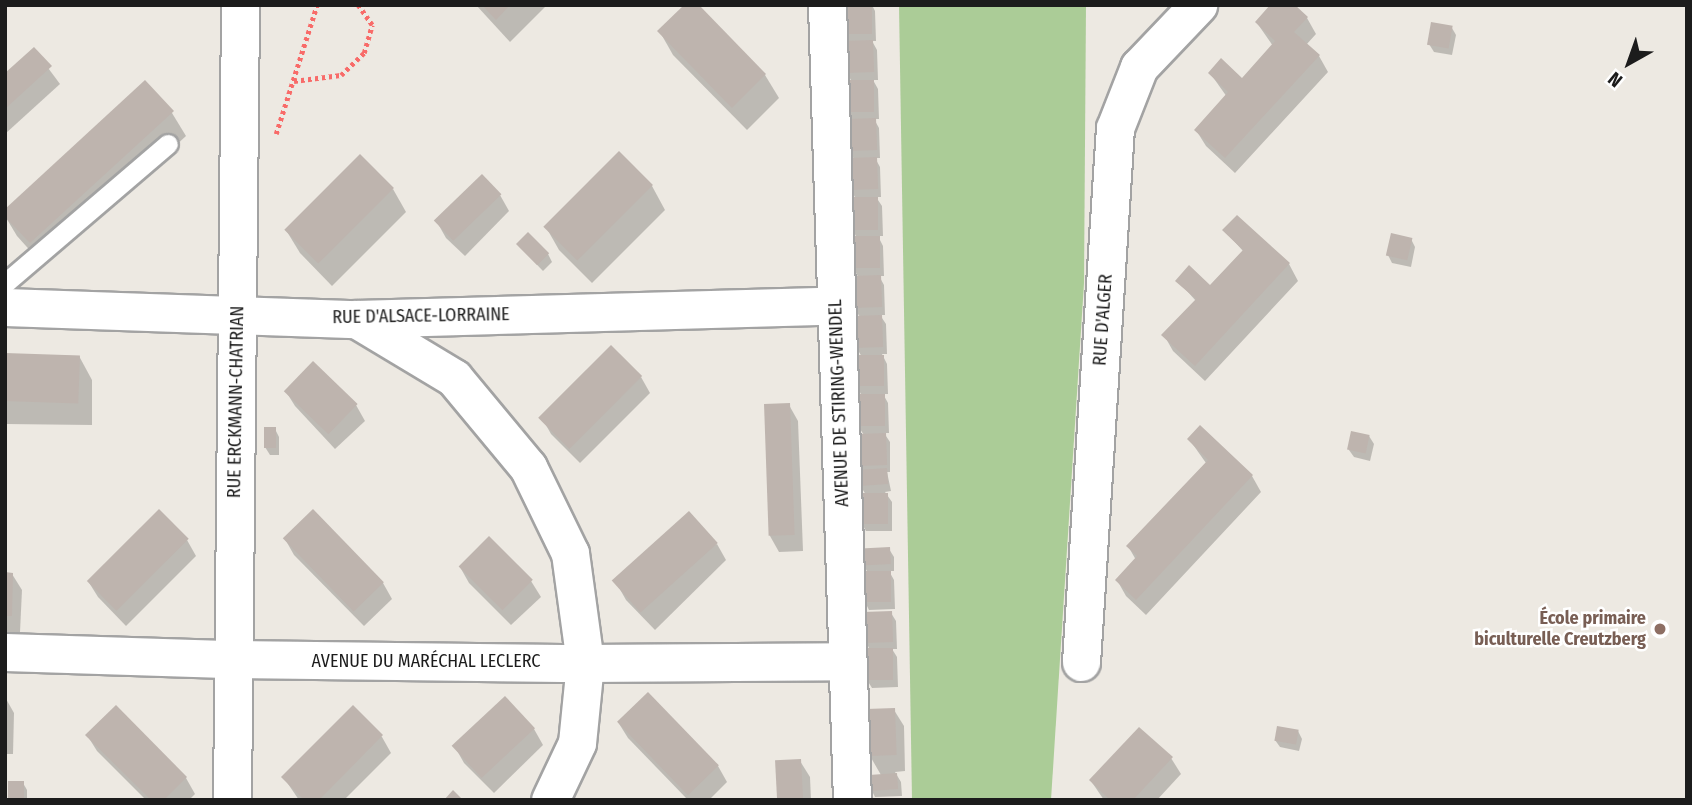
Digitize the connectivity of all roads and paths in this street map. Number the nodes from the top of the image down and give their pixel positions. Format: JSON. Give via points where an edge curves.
{"nodes":[{"id":1,"x":240,"y":5,"type":"edge"},
{"id":2,"x":317,"y":5,"type":"edge"},
{"id":3,"x":358,"y":5,"type":"edge"},
{"id":4,"x":827,"y":5,"type":"edge"},
{"id":5,"x":1198,"y":5,"type":"edge"},
{"id":6,"x":294,"y":80,"type":"junction"},
{"id":7,"x":274,"y":139,"type":"dead end"},
{"id":8,"x":167,"y":144,"type":"dead end"},
{"id":9,"x":5,"y":283,"type":"edge"},
{"id":10,"x":836,"y":306,"type":"junction"},
{"id":11,"x":5,"y":307,"type":"edge"},
{"id":12,"x":237,"y":314,"type":"junction"},
{"id":13,"x":356,"y":319,"type":"junction"},
{"id":14,"x":5,"y":652,"type":"edge"},
{"id":15,"x":233,"y":659,"type":"junction"},
{"id":16,"x":847,"y":661,"type":"junction"},
{"id":17,"x":1081,"y":662,"type":"dead end"},
{"id":18,"x":585,"y":663,"type":"junction"},
{"id":19,"x":232,"y":800,"type":"edge"},
{"id":20,"x":550,"y":800,"type":"edge"},
{"id":21,"x":852,"y":800,"type":"edge"}],
"edges":[{"from":1,"to":12,"type":"street","name":"RUE ERCKMANN-CHATRIAN"},
{"from":2,"to":6,"type":"path"},
{"from":3,"to":6,"type":"path","via":[[372,25],[365,53],[341,75]]},
{"from":4,"to":10,"type":"street","name":"AVENUE DE STIRING-WENDEL"},
{"from":5,"to":17,"type":"street","name":"RUE D'ALGER","via":[[1139,67],[1115,128]]},
{"from":6,"to":7,"type":"path"},
{"from":8,"to":9,"type":"lane"},
{"from":10,"to":13,"type":"street","name":"RUE D'ALSACE-LORRAINE"},
{"from":10,"to":16,"type":"street","name":"AVENUE DE STIRING-WENDEL"},
{"from":11,"to":12,"type":"street","name":"RUE D'ALSACE-LORRAINE"},
{"from":12,"to":13,"type":"street","name":"RUE D'ALSACE-LORRAINE"},
{"from":12,"to":15,"type":"street","name":"RUE ERCKMANN-CHATRIAN"},
{"from":13,"to":18,"type":"street","via":[[454,378],[528,467],[570,553]]},
{"from":14,"to":15,"type":"street","name":"AVENUE DU MARÉCHAL LECLERC"},
{"from":15,"to":18,"type":"street","name":"AVENUE DU MARÉCHAL LECLERC"},
{"from":15,"to":19,"type":"street","name":"RUE ERCKMANN-CHATRIAN"},
{"from":16,"to":18,"type":"street","name":"AVENUE DU MARÉCHAL LECLERC"},
{"from":16,"to":21,"type":"street","name":"AVENUE DE STIRING-WENDEL"},
{"from":18,"to":20,"type":"street","via":[[577,743]]}]}
